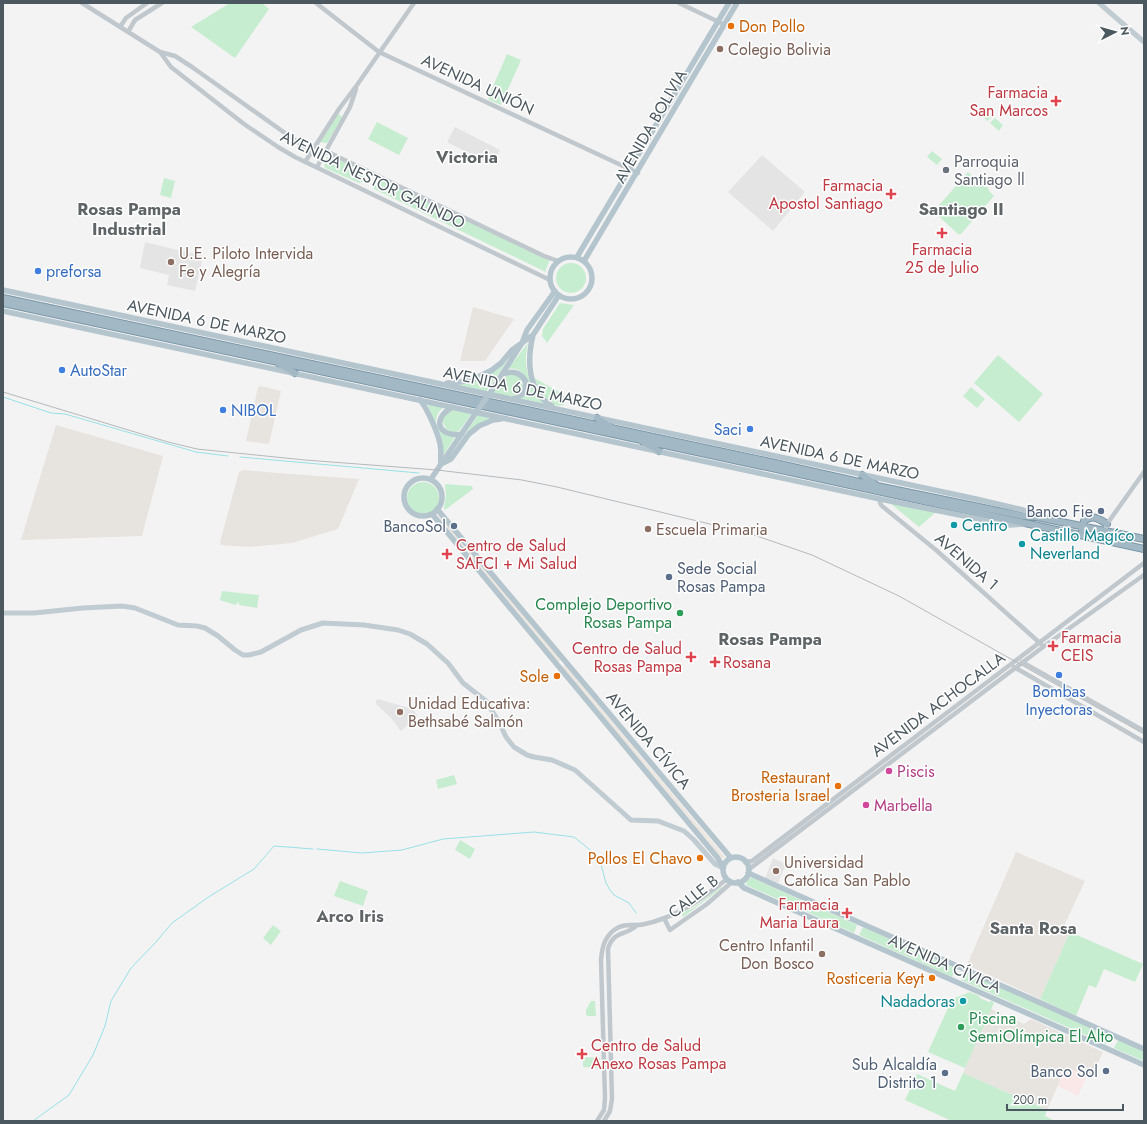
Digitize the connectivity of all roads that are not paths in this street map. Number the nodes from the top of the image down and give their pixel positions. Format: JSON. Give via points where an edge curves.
{"nodes":[{"id":1,"x":82,"y":3,"type":"edge"},
{"id":2,"x":147,"y":3,"type":"edge"},
{"id":3,"x":162,"y":3,"type":"edge"},
{"id":4,"x":316,"y":3,"type":"edge"},
{"id":5,"x":414,"y":3,"type":"edge"},
{"id":6,"x":679,"y":3,"type":"edge"},
{"id":7,"x":729,"y":3,"type":"edge"},
{"id":8,"x":737,"y":3,"type":"edge"},
{"id":9,"x":1099,"y":3,"type":"edge"},
{"id":10,"x":718,"y":22,"type":"junction"},
{"id":11,"x":724,"y":25,"type":"junction"},
{"id":12,"x":120,"y":27,"type":"junction"},
{"id":13,"x":128,"y":32,"type":"junction"},
{"id":14,"x":1144,"y":42,"type":"edge"},
{"id":15,"x":160,"y":52,"type":"junction"},
{"id":16,"x":379,"y":52,"type":"junction"},
{"id":17,"x":357,"y":85,"type":"junction"},
{"id":18,"x":313,"y":149,"type":"junction"},
{"id":19,"x":325,"y":151,"type":"junction"},
{"id":20,"x":305,"y":162,"type":"junction"},
{"id":21,"x":317,"y":167,"type":"junction"},
{"id":22,"x":630,"y":170,"type":"junction"},
{"id":23,"x":638,"y":173,"type":"junction"},
{"id":24,"x":577,"y":257,"type":"junction"},
{"id":25,"x":558,"y":261,"type":"junction"},
{"id":26,"x":584,"y":261,"type":"junction"},
{"id":27,"x":550,"y":280,"type":"junction"},
{"id":28,"x":3,"y":290,"type":"edge"},
{"id":29,"x":555,"y":291,"type":"junction"},
{"id":30,"x":559,"y":295,"type":"junction"},
{"id":31,"x":3,"y":298,"type":"edge"},
{"id":32,"x":3,"y":304,"type":"edge"},
{"id":33,"x":3,"y":310,"type":"edge"},
{"id":34,"x":533,"y":335,"type":"junction"},
{"id":35,"x":522,"y":343,"type":"junction"},
{"id":36,"x":272,"y":361,"type":"junction"},
{"id":37,"x":295,"y":373,"type":"junction"},
{"id":38,"x":502,"y":374,"type":"junction"},
{"id":39,"x":434,"y":382,"type":"junction"},
{"id":40,"x":511,"y":399,"type":"junction"},
{"id":41,"x":420,"y":400,"type":"junction"},
{"id":42,"x":453,"y":407,"type":"junction"},
{"id":43,"x":560,"y":410,"type":"junction"},
{"id":44,"x":506,"y":418,"type":"junction"},
{"id":45,"x":597,"y":418,"type":"junction"},
{"id":46,"x":614,"y":429,"type":"junction"},
{"id":47,"x":462,"y":434,"type":"junction"},
{"id":48,"x":636,"y":439,"type":"junction"},
{"id":49,"x":659,"y":451,"type":"junction"},
{"id":50,"x":441,"y":464,"type":"junction"},
{"id":51,"x":1144,"y":472,"type":"edge"},
{"id":52,"x":862,"y":475,"type":"junction"},
{"id":53,"x":431,"y":479,"type":"junction"},
{"id":54,"x":878,"y":486,"type":"junction"},
{"id":55,"x":880,"y":499,"type":"junction"},
{"id":56,"x":438,"y":510,"type":"junction"},
{"id":57,"x":432,"y":514,"type":"junction"},
{"id":58,"x":1037,"y":517,"type":"junction"},
{"id":59,"x":1028,"y":524,"type":"junction"},
{"id":60,"x":1107,"y":524,"type":"junction"},
{"id":61,"x":1082,"y":527,"type":"junction"},
{"id":62,"x":1105,"y":531,"type":"junction"},
{"id":63,"x":1080,"y":535,"type":"junction"},
{"id":64,"x":1144,"y":540,"type":"edge"},
{"id":65,"x":1144,"y":549,"type":"edge"},
{"id":66,"x":1144,"y":563,"type":"edge"},
{"id":67,"x":1144,"y":575,"type":"edge"},
{"id":68,"x":3,"y":613,"type":"edge"},
{"id":69,"x":1039,"y":642,"type":"junction"},
{"id":70,"x":1043,"y":647,"type":"junction"},
{"id":71,"x":1018,"y":659,"type":"junction"},
{"id":72,"x":1023,"y":663,"type":"junction"},
{"id":73,"x":1011,"y":665,"type":"junction"},
{"id":74,"x":1017,"y":668,"type":"junction"},
{"id":75,"x":1144,"y":731,"type":"edge"},
{"id":76,"x":1144,"y":742,"type":"edge"},
{"id":77,"x":731,"y":858,"type":"junction"},
{"id":78,"x":745,"y":862,"type":"junction"},
{"id":79,"x":723,"y":868,"type":"junction"},
{"id":80,"x":748,"y":872,"type":"junction"},
{"id":81,"x":732,"y":881,"type":"junction"},
{"id":82,"x":664,"y":918,"type":"junction"},
{"id":83,"x":637,"y":925,"type":"junction"},
{"id":84,"x":1144,"y":1049,"type":"edge"},
{"id":85,"x":1144,"y":1065,"type":"edge"},
{"id":86,"x":597,"y":1121,"type":"edge"},
{"id":87,"x":604,"y":1121,"type":"edge"}],
"edges":[{"from":1,"to":12,"type":"street","name":"AVENIDA NESTOR GALINDO"},
{"from":2,"to":12,"type":"street","via":[[126,18]]},
{"from":3,"to":13,"type":"street","via":[[135,20]]},
{"from":4,"to":16,"type":"street","name":"AVENIDA UNIÓN"},
{"from":5,"to":16,"type":"street"},
{"from":6,"to":10,"type":"street"},
{"from":7,"to":10,"type":"main road","name":"AVENIDA BOLIVIA"},
{"from":8,"to":11,"type":"main road","name":"AVENIDA BOLIVIA"},
{"from":9,"to":14,"type":"main road"},
{"from":10,"to":11,"type":"street"},
{"from":10,"to":22,"type":"main road","name":"AVENIDA BOLIVIA"},
{"from":11,"to":23,"type":"main road","name":"AVENIDA BOLIVIA"},
{"from":12,"to":13,"type":"street","name":"AVENIDA NESTOR GALINDO"},
{"from":13,"to":15,"type":"street","name":"AVENIDA NESTOR GALINDO"},
{"from":15,"to":18,"type":"street","name":"AVENIDA NESTOR GALINDO","via":[[175,56],[299,143]]},
{"from":15,"to":20,"type":"street","name":"AVENIDA NESTOR GALINDO","via":[[171,67],[244,124]]},
{"from":16,"to":17,"type":"street"},
{"from":16,"to":22,"type":"street","name":"AVENIDA UNIÓN"},
{"from":17,"to":18,"type":"street"},
{"from":17,"to":19,"type":"street","via":[[350,107]]},
{"from":18,"to":19,"type":"street","name":"AVENIDA NESTOR GALINDO"},
{"from":18,"to":20,"type":"street"},
{"from":19,"to":21,"type":"street"},
{"from":19,"to":25,"type":"street","name":"AVENIDA NESTOR GALINDO"},
{"from":20,"to":21,"type":"street","name":"AVENIDA NESTOR GALINDO"},
{"from":21,"to":27,"type":"street","name":"AVENIDA NESTOR GALINDO"},
{"from":22,"to":23,"type":"street","name":"AVENIDA UNIÓN"},
{"from":22,"to":24,"type":"main road","name":"AVENIDA BOLIVIA"},
{"from":23,"to":26,"type":"main road","name":"AVENIDA BOLIVIA"},
{"from":24,"to":25,"type":"main road","via":[[567,257]]},
{"from":24,"to":26,"type":"main road"},
{"from":25,"to":27,"type":"main road","via":[[551,271]]},
{"from":26,"to":30,"type":"main road","via":[[592,275],[588,291],[577,298]]},
{"from":27,"to":29,"type":"main road"},
{"from":28,"to":39,"type":"main road","name":"AVENIDA 6 DE MARZO"},
{"from":29,"to":30,"type":"main road"},
{"from":29,"to":35,"type":"main road","via":[[527,330]]},
{"from":30,"to":34,"type":"main road"},
{"from":31,"to":46,"type":"highway","name":"AVENIDA 6 DE MARZO"},
{"from":32,"to":36,"type":"highway","name":"AVENIDA 6 DE MARZO"},
{"from":33,"to":37,"type":"main road","name":"AVENIDA 6 DE MARZO"},
{"from":34,"to":35,"type":"main road"},
{"from":34,"to":43,"type":"main road","via":[[529,358],[532,380],[547,403]]},
{"from":35,"to":38,"type":"main road"},
{"from":35,"to":39,"type":"main road","via":[[492,370],[472,380]]},
{"from":36,"to":37,"type":"highway"},
{"from":36,"to":48,"type":"highway","name":"AVENIDA 6 DE MARZO"},
{"from":37,"to":41,"type":"main road","name":"AVENIDA 6 DE MARZO"},
{"from":38,"to":40,"type":"main road","via":[[514,372],[520,374],[526,382],[524,392]]},
{"from":38,"to":47,"type":"main road","bridge":true},
{"from":39,"to":40,"type":"main road","name":"AVENIDA 6 DE MARZO"},
{"from":40,"to":43,"type":"main road","name":"AVENIDA 6 DE MARZO"},
{"from":41,"to":42,"type":"main road","name":"AVENIDA 6 DE MARZO"},
{"from":41,"to":50,"type":"main road","via":[[425,405],[440,444]]},
{"from":42,"to":44,"type":"main road","name":"AVENIDA 6 DE MARZO"},
{"from":42,"to":47,"type":"main road","via":[[441,415],[440,426],[447,434]]},
{"from":43,"to":45,"type":"main road","name":"AVENIDA 6 DE MARZO"},
{"from":44,"to":49,"type":"main road","name":"AVENIDA 6 DE MARZO"},
{"from":44,"to":50,"type":"main road","via":[[479,426],[468,434],[451,459]]},
{"from":45,"to":46,"type":"highway"},
{"from":45,"to":52,"type":"main road","name":"AVENIDA 6 DE MARZO"},
{"from":46,"to":54,"type":"highway","name":"AVENIDA 6 DE MARZO"},
{"from":47,"to":50,"type":"main road"},
{"from":48,"to":49,"type":"highway"},
{"from":48,"to":59,"type":"highway","name":"AVENIDA 6 DE MARZO"},
{"from":49,"to":55,"type":"main road","name":"AVENIDA 6 DE MARZO"},
{"from":50,"to":53,"type":"main road"},
{"from":51,"to":60,"type":"street"},
{"from":52,"to":54,"type":"highway"},
{"from":52,"to":58,"type":"main road","name":"AVENIDA 6 DE MARZO","via":[[1023,510]]},
{"from":53,"to":56,"type":"main road","via":[[438,484],[442,493],[442,502]]},
{"from":53,"to":57,"type":"main road","via":[[413,480],[407,486],[404,498],[415,514]]},
{"from":54,"to":58,"type":"highway","name":"AVENIDA 6 DE MARZO"},
{"from":55,"to":59,"type":"main road","name":"AVENIDA 6 DE MARZO","via":[[1009,525]]},
{"from":55,"to":69,"type":"street","name":"AVENIDA 1","via":[[882,506],[936,550]]},
{"from":56,"to":57,"type":"main road"},
{"from":56,"to":77,"type":"main road","name":"AVENIDA CÍVICA"},
{"from":57,"to":79,"type":"main road","via":[[717,857]]},
{"from":58,"to":61,"type":"highway","name":"AVENIDA 6 DE MARZO"},
{"from":59,"to":63,"type":"highway","name":"AVENIDA 6 DE MARZO"},
{"from":60,"to":61,"type":"highway","via":[[1091,517],[1084,521]]},
{"from":60,"to":62,"type":"street"},
{"from":61,"to":62,"type":"highway","name":"AVENIDA 6 DE MARZO"},
{"from":61,"to":63,"type":"highway"},
{"from":62,"to":64,"type":"highway","name":"AVENIDA 6 DE MARZO"},
{"from":63,"to":65,"type":"highway","name":"AVENIDA 6 DE MARZO"},
{"from":66,"to":69,"type":"street","name":"AVENIDA ACHOCALLA"},
{"from":67,"to":70,"type":"street","name":"AVENIDA ACHOCALLA"},
{"from":68,"to":79,"type":"main road","via":[[122,606],[135,608],[178,625],[205,628],[234,650],[249,655],[262,652],[301,630],[322,623],[398,630],[410,634],[448,663],[463,683],[486,701],[514,747],[528,755],[560,762],[575,770],[631,820],[658,821],[684,831],[715,864]]},
{"from":69,"to":70,"type":"street","name":"AVENIDA 1"},
{"from":69,"to":71,"type":"street","name":"AVENIDA ACHOCALLA"},
{"from":70,"to":72,"type":"street","name":"AVENIDA ACHOCALLA"},
{"from":71,"to":72,"type":"street"},
{"from":71,"to":73,"type":"street","name":"AVENIDA ACHOCALLA"},
{"from":72,"to":74,"type":"street","name":"AVENIDA ACHOCALLA"},
{"from":72,"to":75,"type":"street"},
{"from":73,"to":74,"type":"street"},
{"from":73,"to":78,"type":"street","name":"AVENIDA ACHOCALLA","via":[[752,861]]},
{"from":74,"to":76,"type":"street"},
{"from":74,"to":80,"type":"street","name":"AVENIDA ACHOCALLA"},
{"from":77,"to":78,"type":"main road","via":[[740,858]]},
{"from":77,"to":79,"type":"main road","via":[[725,862]]},
{"from":78,"to":80,"type":"main road"},
{"from":79,"to":81,"type":"main road","via":[[724,873]]},
{"from":80,"to":81,"type":"main road","via":[[744,879]]},
{"from":80,"to":84,"type":"main road","name":"AVENIDA CÍVICA"},
{"from":81,"to":82,"type":"street","name":"CALLE B"},
{"from":81,"to":82,"type":"street","name":"CALLE B","via":[[707,904],[670,930]]},
{"from":81,"to":85,"type":"main road","name":"AVENIDA CÍVICA"},
{"from":82,"to":83,"type":"street","name":"CALLE B"},
{"from":83,"to":86,"type":"street","via":[[627,925],[614,930],[602,949],[605,1098],[604,1110]]},
{"from":83,"to":87,"type":"street","via":[[615,937],[608,949],[612,1099],[610,1111]]}]}
